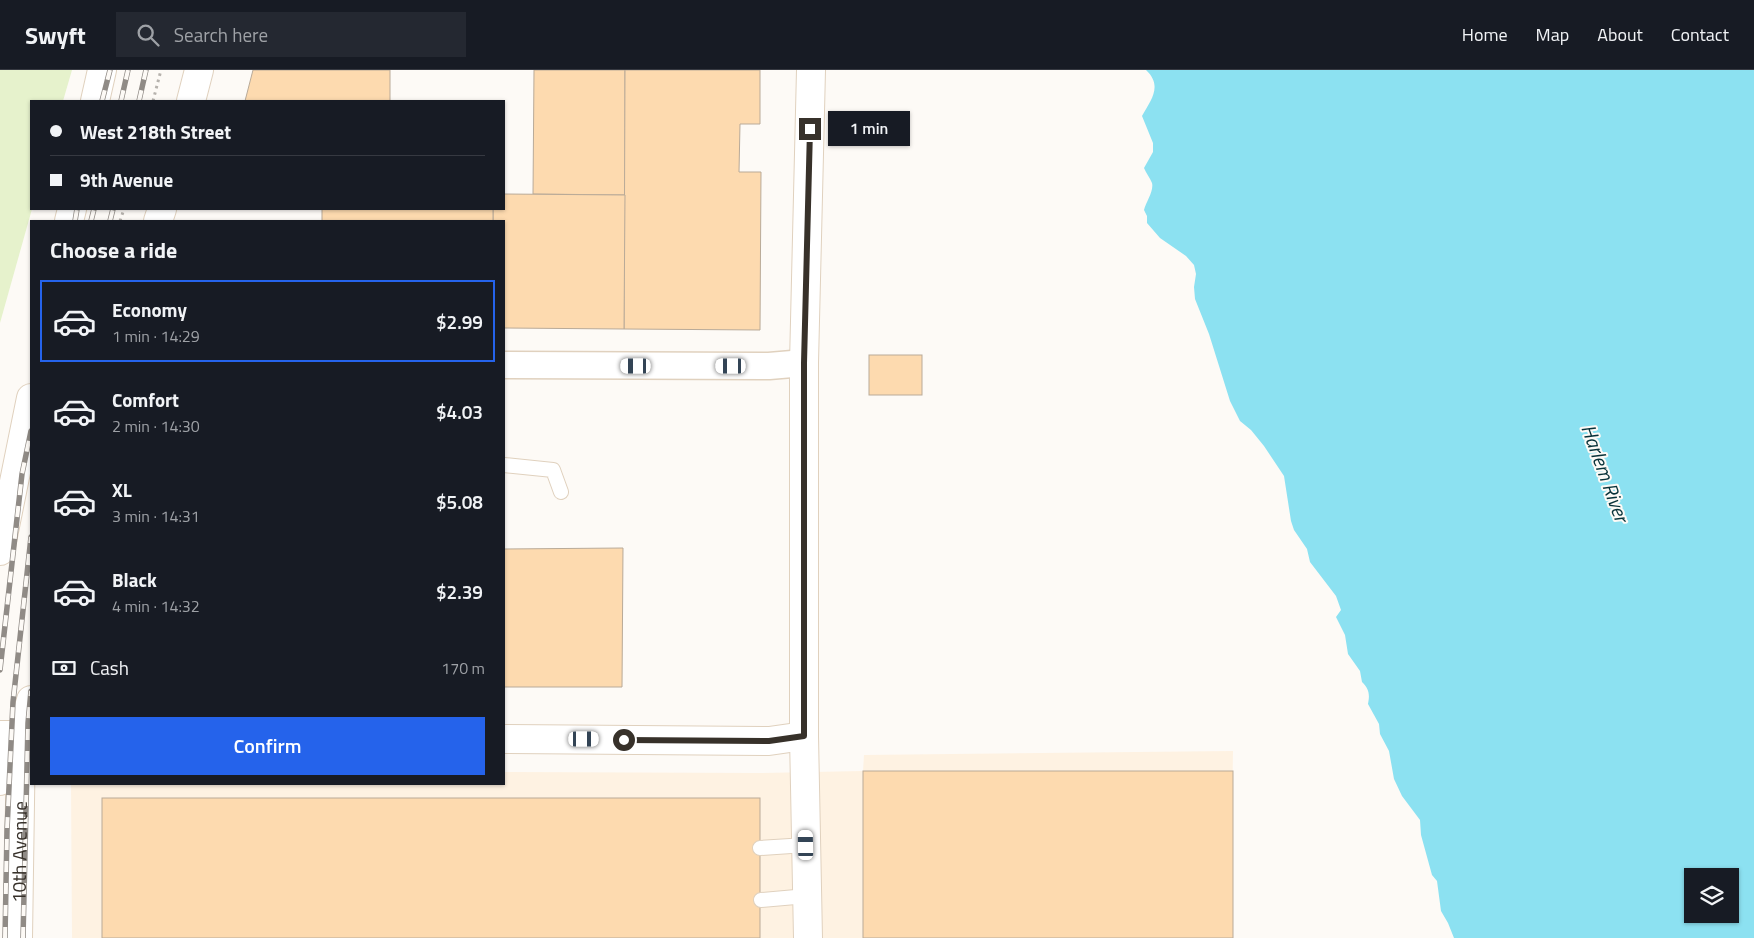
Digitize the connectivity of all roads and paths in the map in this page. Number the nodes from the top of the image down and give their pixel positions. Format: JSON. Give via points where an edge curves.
{"nodes":[{"id":1,"x":102,"y":70,"type":"edge"},
{"id":2,"x":161,"y":70,"type":"edge"},
{"id":3,"x":199,"y":70,"type":"edge"},
{"id":4,"x":811,"y":70,"type":"edge"},
{"id":5,"x":96,"y":100,"type":"edge"},
{"id":6,"x":153,"y":100,"type":"edge"},
{"id":7,"x":191,"y":100,"type":"edge"},
{"id":8,"x":804,"y":363,"type":"junction"},
{"id":9,"x":505,"y":365,"type":"edge"},
{"id":10,"x":30,"y":403,"type":"edge"},
{"id":11,"x":505,"y":465,"type":"edge"},
{"id":12,"x":561,"y":492,"type":"dead end"},
{"id":13,"x":0,"y":551,"type":"edge"},
{"id":14,"x":30,"y":703,"type":"edge"},
{"id":15,"x":18,"y":735,"type":"edge"},
{"id":16,"x":804,"y":736,"type":"junction"},
{"id":17,"x":505,"y":739,"type":"edge"},
{"id":18,"x":0,"y":782,"type":"edge"},
{"id":19,"x":806,"y":845,"type":"junction"},
{"id":20,"x":760,"y":848,"type":"dead end"},
{"id":21,"x":807,"y":896,"type":"junction"},
{"id":22,"x":761,"y":900,"type":"dead end"},
{"id":23,"x":18,"y":938,"type":"edge"},
{"id":24,"x":808,"y":938,"type":"edge"}],
"edges":[{"from":1,"to":5,"type":"street"},
{"from":2,"to":6,"type":"path"},
{"from":3,"to":7,"type":"street"},
{"from":4,"to":8,"type":"street"},
{"from":8,"to":9,"type":"street","via":[[769,366]]},
{"from":8,"to":16,"type":"street"},
{"from":10,"to":13,"type":"street"},
{"from":11,"to":12,"type":"lane","via":[[553,470]]},
{"from":14,"to":15,"type":"street"},
{"from":15,"to":18,"type":"street"},
{"from":15,"to":23,"type":"street","name":"10th Avenue"},
{"from":16,"to":17,"type":"street","via":[[769,741]]},
{"from":16,"to":19,"type":"street"},
{"from":19,"to":20,"type":"lane"},
{"from":19,"to":21,"type":"street"},
{"from":21,"to":22,"type":"lane"},
{"from":21,"to":24,"type":"street"}]}
